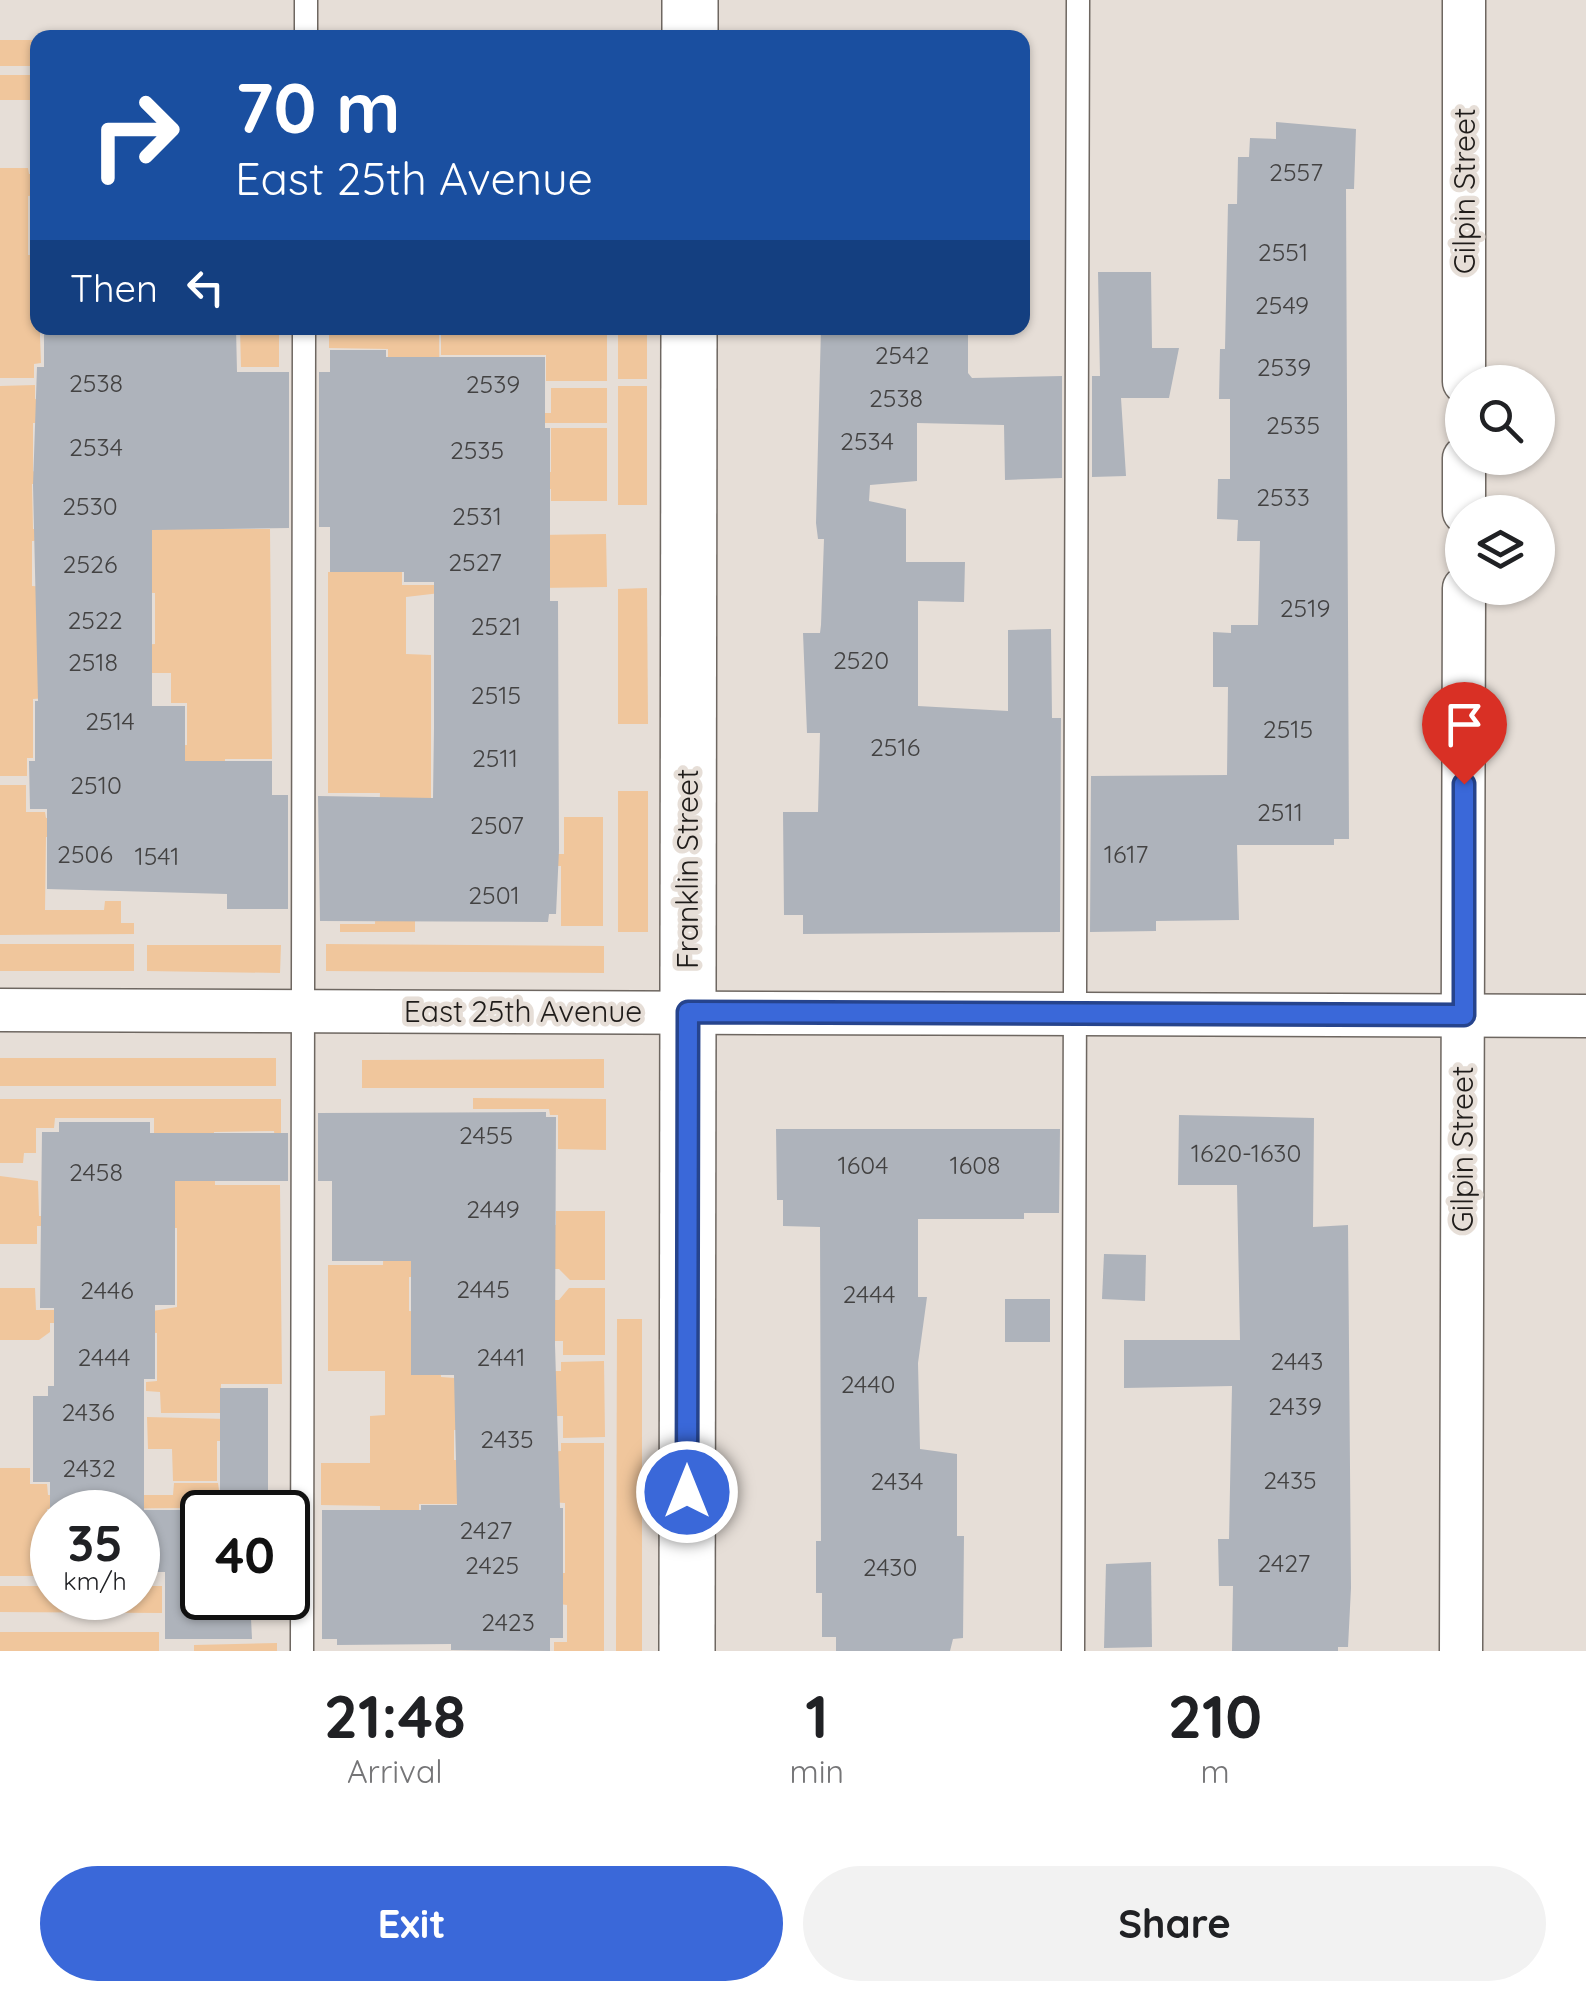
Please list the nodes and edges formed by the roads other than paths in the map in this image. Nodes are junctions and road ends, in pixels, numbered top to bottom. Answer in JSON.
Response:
{"nodes":[{"id":1,"x":306,"y":0,"type":"edge"},
{"id":2,"x":690,"y":0,"type":"edge"},
{"id":3,"x":1078,"y":0,"type":"edge"},
{"id":4,"x":1464,"y":0,"type":"edge"},
{"id":5,"x":306,"y":30,"type":"edge"},
{"id":6,"x":690,"y":30,"type":"edge"},
{"id":7,"x":304,"y":335,"type":"edge"},
{"id":8,"x":689,"y":335,"type":"edge"},
{"id":9,"x":1464,"y":365,"type":"edge"},
{"id":10,"x":1464,"y":605,"type":"edge"},
{"id":11,"x":0,"y":1010,"type":"edge"},
{"id":12,"x":300,"y":1012,"type":"junction"},
{"id":13,"x":688,"y":1012,"type":"junction"},
{"id":14,"x":1076,"y":1014,"type":"junction"},
{"id":15,"x":1464,"y":1015,"type":"junction"},
{"id":16,"x":1586,"y":1016,"type":"edge"},
{"id":17,"x":302,"y":1651,"type":"edge"},
{"id":18,"x":687,"y":1651,"type":"edge"},
{"id":19,"x":1074,"y":1651,"type":"edge"},
{"id":20,"x":1461,"y":1651,"type":"edge"}],
"edges":[{"from":1,"to":5,"type":"lane"},
{"from":2,"to":6,"type":"street"},
{"from":3,"to":14,"type":"lane"},
{"from":4,"to":9,"type":"street","name":"Gilpin Street"},
{"from":7,"to":12,"type":"lane"},
{"from":8,"to":13,"type":"street","name":"Franklin Street"},
{"from":10,"to":15,"type":"street","name":"Gilpin Street"},
{"from":11,"to":12,"type":"street","name":"East 25th Avenue"},
{"from":12,"to":13,"type":"street","name":"East 25th Avenue"},
{"from":12,"to":17,"type":"lane"},
{"from":13,"to":14,"type":"street","name":"East 25th Avenue"},
{"from":13,"to":18,"type":"street","name":"Franklin Street"},
{"from":14,"to":15,"type":"street","name":"East 25th Avenue"},
{"from":14,"to":19,"type":"lane"},
{"from":15,"to":16,"type":"street","name":"East 25th Avenue"},
{"from":15,"to":20,"type":"street","name":"Gilpin Street"}]}
